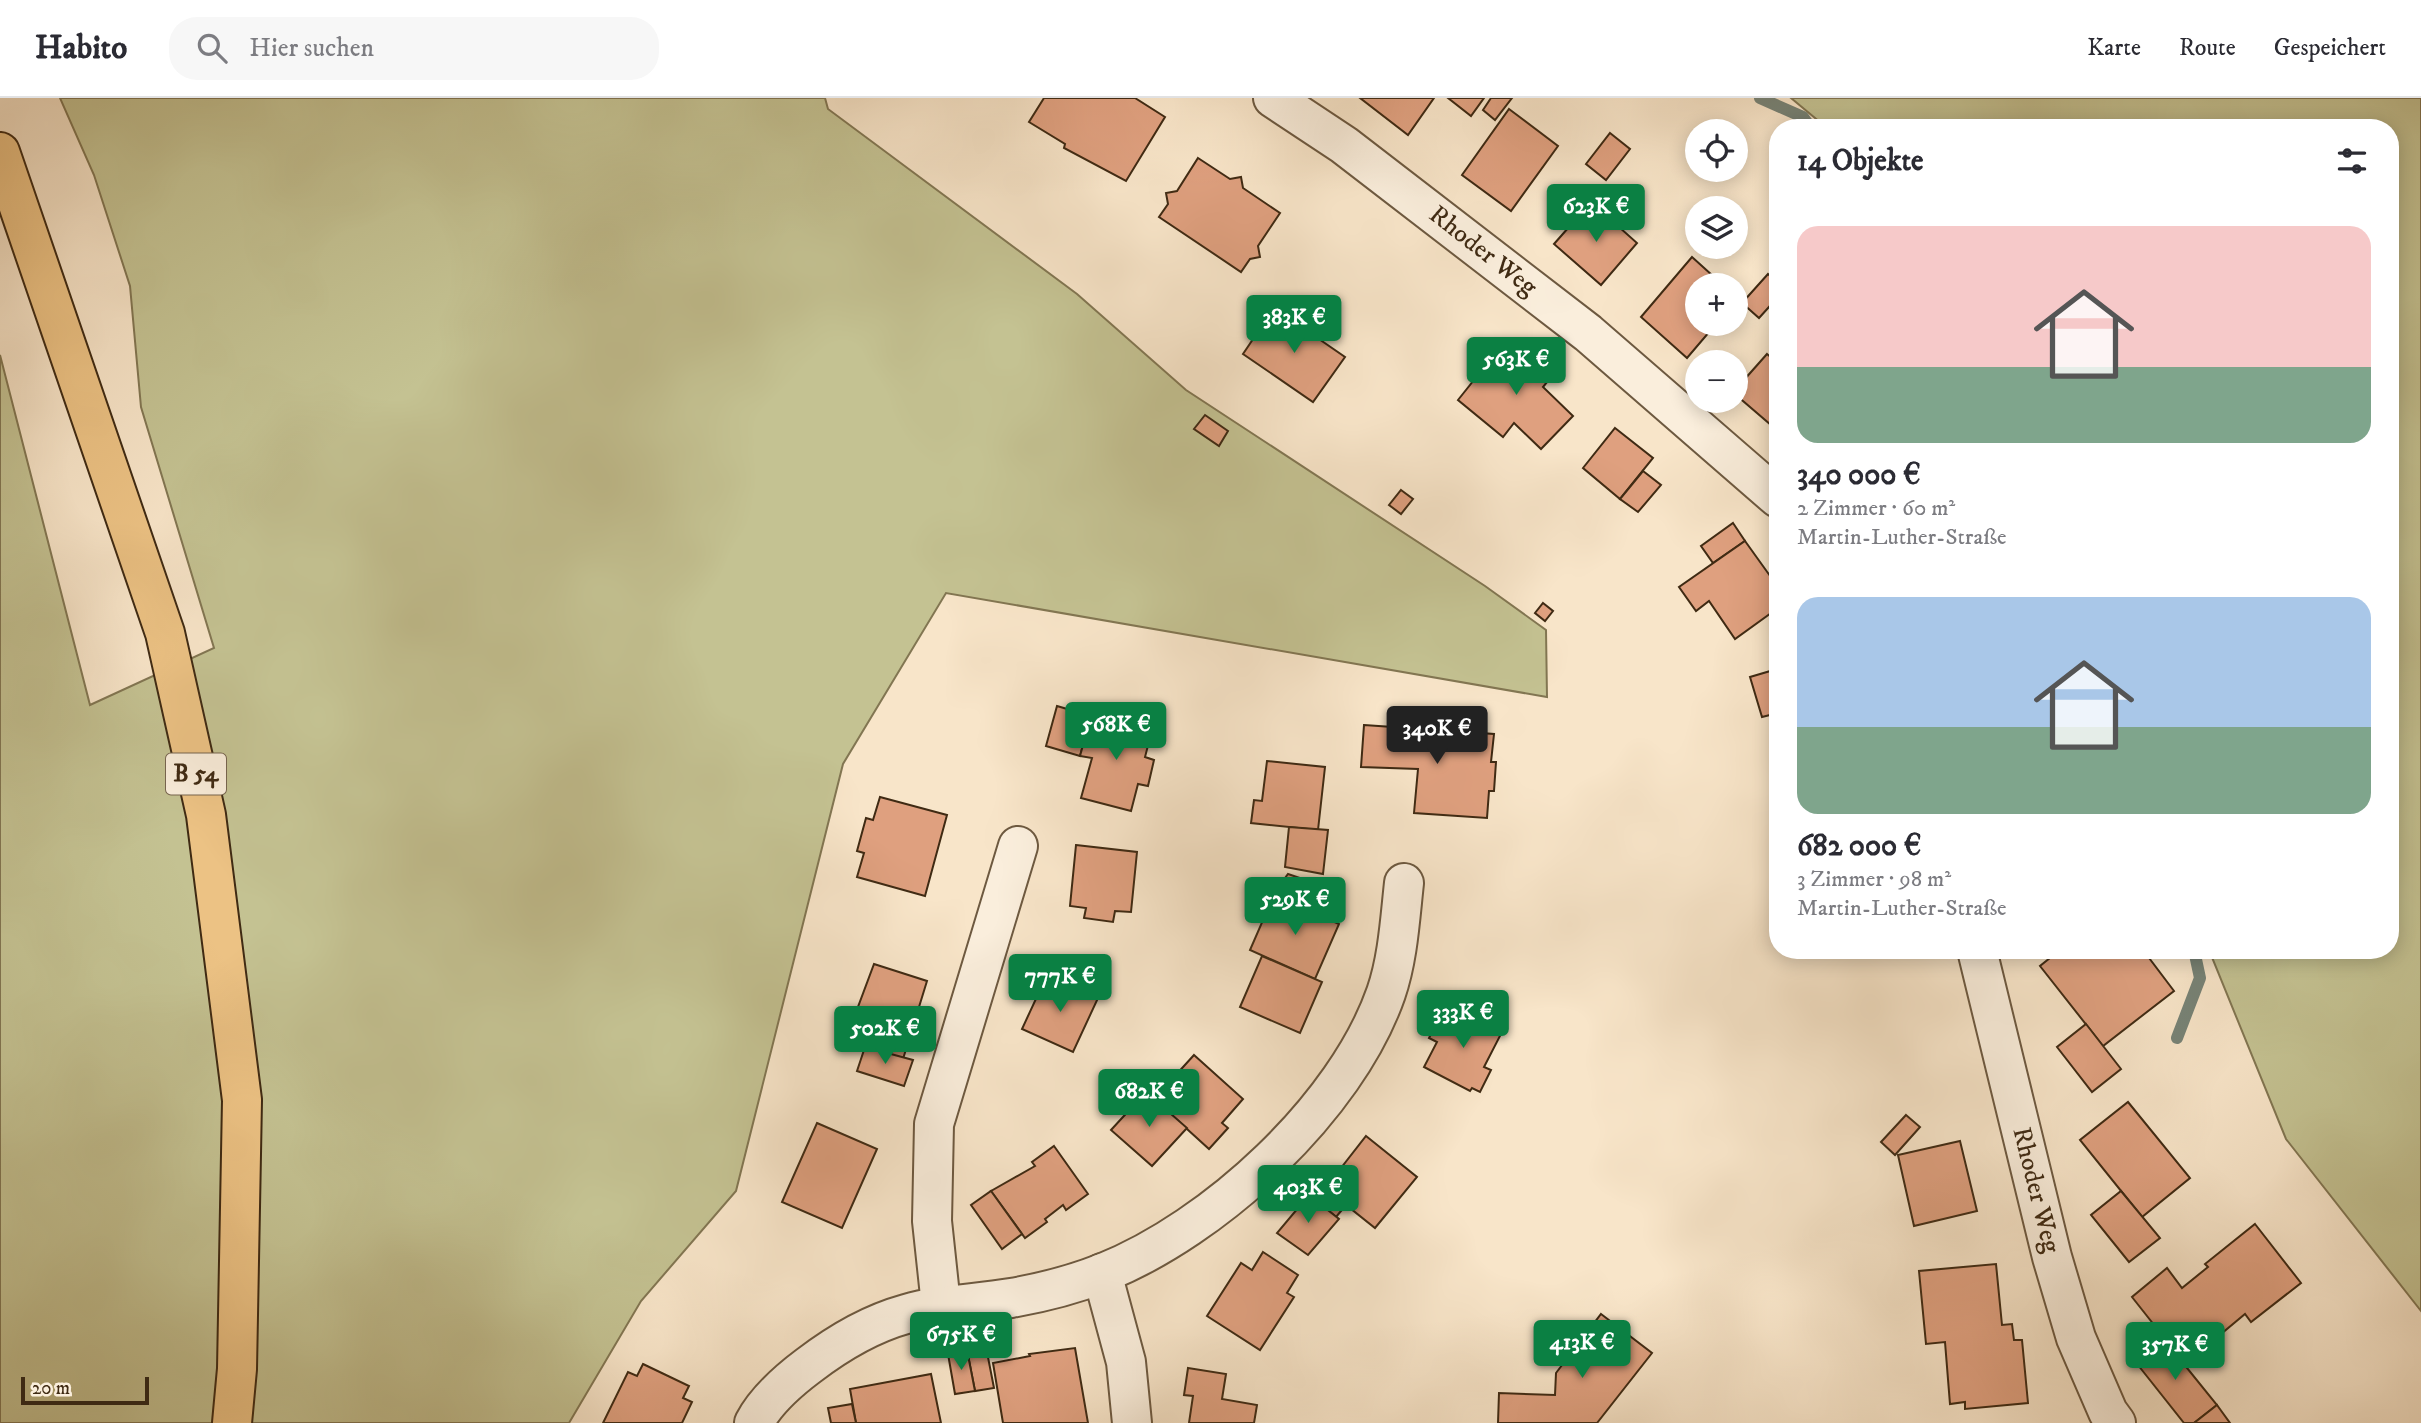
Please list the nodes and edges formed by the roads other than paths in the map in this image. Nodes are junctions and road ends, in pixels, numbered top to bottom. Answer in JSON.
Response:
{"nodes":[{"id":1,"x":1273,"y":98,"type":"edge"},
{"id":2,"x":0,"y":152,"type":"edge"},
{"id":3,"x":1769,"y":490,"type":"edge"},
{"id":4,"x":1018,"y":846,"type":"dead end"},
{"id":5,"x":1404,"y":883,"type":"dead end"},
{"id":6,"x":1979,"y":959,"type":"edge"},
{"id":7,"x":1102,"y":1273,"type":"junction"},
{"id":8,"x":941,"y":1306,"type":"junction"},
{"id":9,"x":232,"y":1423,"type":"edge"},
{"id":10,"x":754,"y":1423,"type":"edge"},
{"id":11,"x":1132,"y":1423,"type":"edge"},
{"id":12,"x":2116,"y":1423,"type":"edge"}],
"edges":[{"from":1,"to":3,"type":"street","name":"Rhoder Weg"},
{"from":2,"to":9,"type":"main road","number":"B 54"},
{"from":4,"to":8,"type":"street"},
{"from":5,"to":7,"type":"street"},
{"from":6,"to":12,"type":"street","name":"Rhoder Weg"},
{"from":7,"to":8,"type":"street"},
{"from":7,"to":11,"type":"street"},
{"from":8,"to":10,"type":"street"}]}
